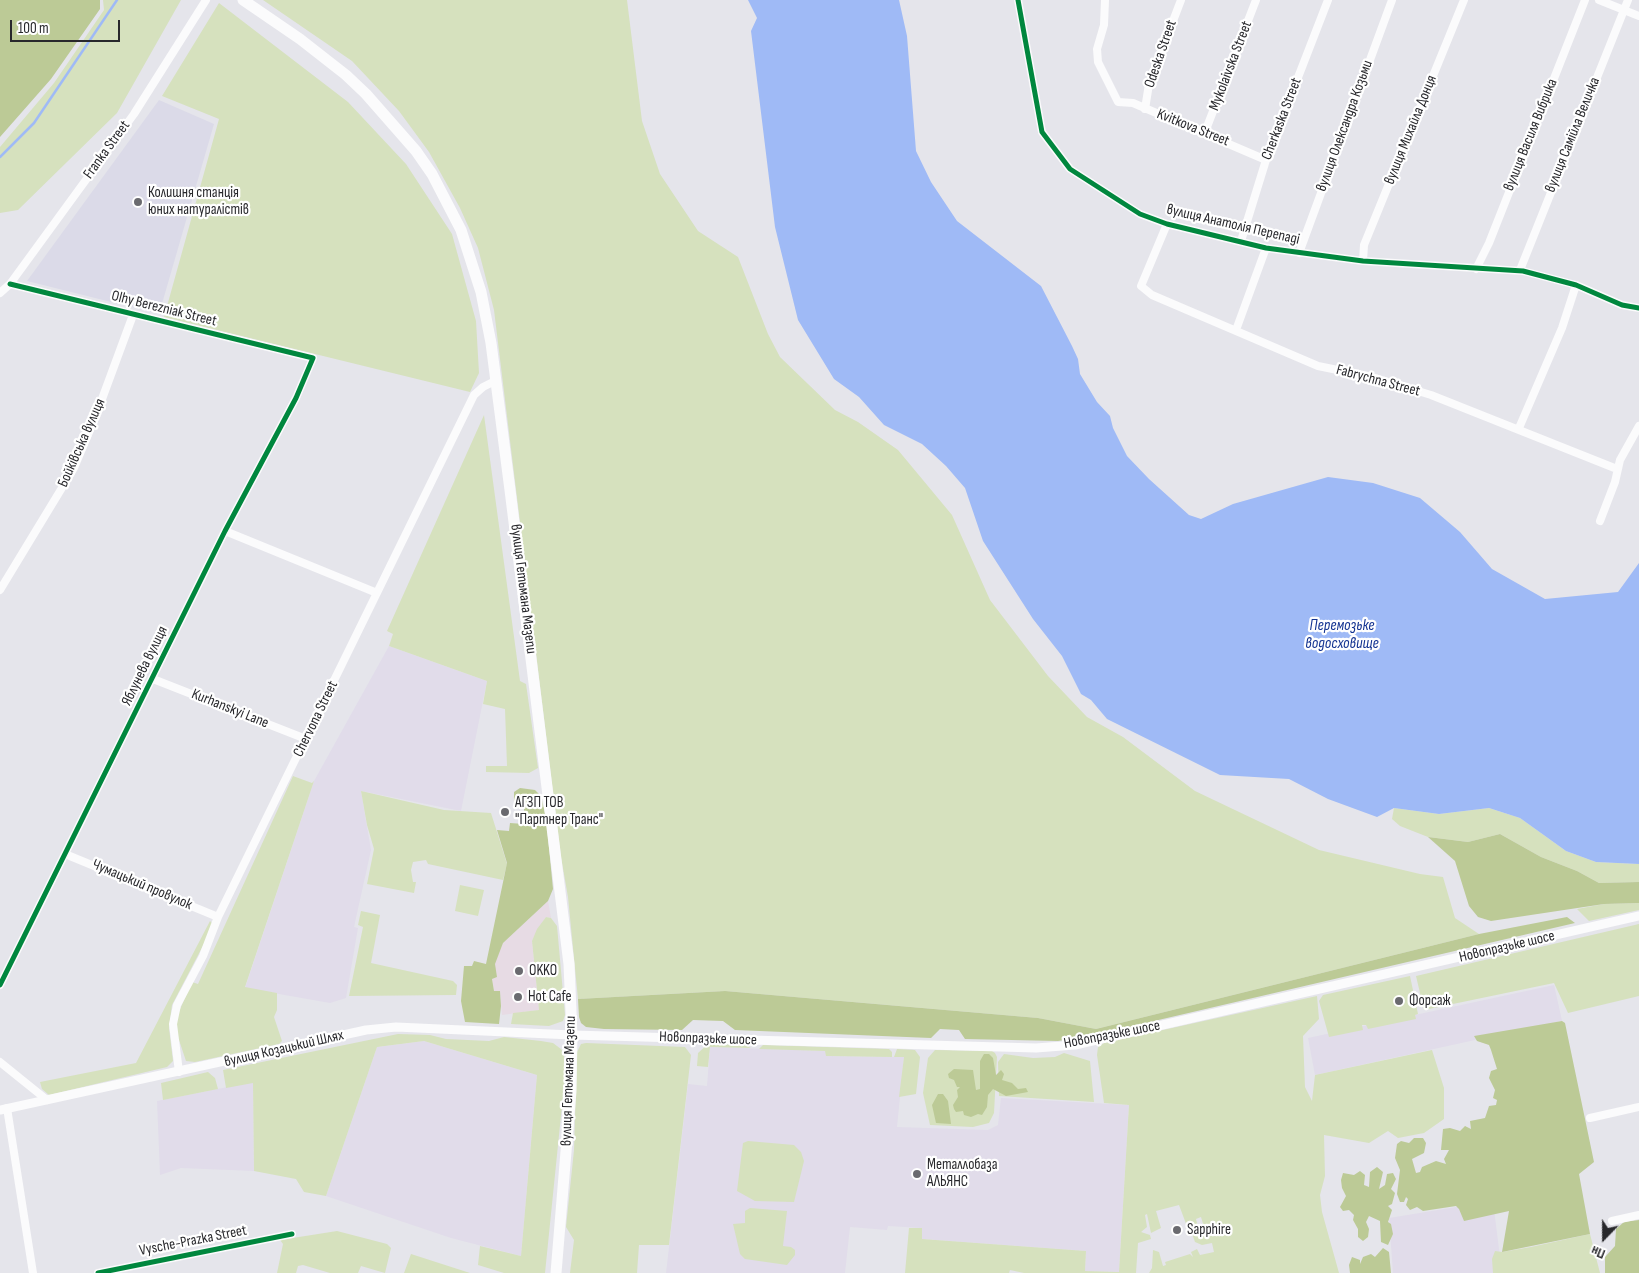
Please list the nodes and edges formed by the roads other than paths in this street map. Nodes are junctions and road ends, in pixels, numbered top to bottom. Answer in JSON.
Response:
{"nodes":[{"id":1,"x":206,"y":0,"type":"edge"},
{"id":2,"x":243,"y":0,"type":"edge"},
{"id":3,"x":1018,"y":0,"type":"edge"},
{"id":4,"x":1105,"y":0,"type":"edge"},
{"id":5,"x":1181,"y":0,"type":"edge"},
{"id":6,"x":1256,"y":0,"type":"edge"},
{"id":7,"x":1328,"y":0,"type":"edge"},
{"id":8,"x":1392,"y":0,"type":"edge"},
{"id":9,"x":1464,"y":0,"type":"edge"},
{"id":10,"x":1585,"y":0,"type":"edge"},
{"id":11,"x":1599,"y":0,"type":"edge"},
{"id":12,"x":1628,"y":0,"type":"edge"},
{"id":13,"x":1624,"y":10,"type":"junction"},
{"id":14,"x":1639,"y":16,"type":"edge"},
{"id":15,"x":1145,"y":109,"type":"junction"},
{"id":16,"x":1205,"y":132,"type":"junction"},
{"id":17,"x":1266,"y":160,"type":"junction"},
{"id":18,"x":1168,"y":224,"type":"junction"},
{"id":19,"x":1241,"y":241,"type":"junction"},
{"id":20,"x":1266,"y":248,"type":"junction"},
{"id":21,"x":1299,"y":252,"type":"junction"},
{"id":22,"x":1363,"y":261,"type":"junction"},
{"id":23,"x":1476,"y":268,"type":"junction"},
{"id":24,"x":1520,"y":270,"type":"junction"},
{"id":25,"x":10,"y":284,"type":"junction"},
{"id":26,"x":1576,"y":285,"type":"junction"},
{"id":27,"x":0,"y":293,"type":"edge"},
{"id":28,"x":1639,"y":308,"type":"edge"},
{"id":29,"x":133,"y":315,"type":"junction"},
{"id":30,"x":1236,"y":330,"type":"junction"},
{"id":31,"x":313,"y":358,"type":"joint"},
{"id":32,"x":495,"y":381,"type":"junction"},
{"id":33,"x":1639,"y":426,"type":"edge"},
{"id":34,"x":1519,"y":428,"type":"junction"},
{"id":35,"x":1617,"y":469,"type":"junction"},
{"id":36,"x":1600,"y":520,"type":"dead end"},
{"id":37,"x":225,"y":531,"type":"junction"},
{"id":38,"x":0,"y":590,"type":"edge"},
{"id":39,"x":377,"y":593,"type":"junction"},
{"id":40,"x":153,"y":679,"type":"junction"},
{"id":41,"x":306,"y":739,"type":"junction"},
{"id":42,"x":65,"y":854,"type":"junction"},
{"id":43,"x":1639,"y":916,"type":"edge"},
{"id":44,"x":218,"y":917,"type":"junction"},
{"id":45,"x":0,"y":985,"type":"edge"},
{"id":46,"x":572,"y":1035,"type":"junction"},
{"id":47,"x":0,"y":1062,"type":"edge"},
{"id":48,"x":179,"y":1072,"type":"junction"},
{"id":49,"x":47,"y":1100,"type":"junction"},
{"id":50,"x":1639,"y":1107,"type":"edge"},
{"id":51,"x":4,"y":1109,"type":"edge"},
{"id":52,"x":1590,"y":1118,"type":"dead end"},
{"id":53,"x":1639,"y":1215,"type":"edge"},
{"id":54,"x":1612,"y":1221,"type":"dead end"},
{"id":55,"x":292,"y":1234,"type":"dead end"},
{"id":56,"x":33,"y":1273,"type":"edge"},
{"id":57,"x":98,"y":1273,"type":"edge"},
{"id":58,"x":556,"y":1273,"type":"edge"}],
"edges":[{"from":1,"to":25,"type":"street","name":"Franka Street"},
{"from":2,"to":32,"type":"highway","name":"вулиця Гетьмана Мазепи"},
{"from":3,"to":18,"type":"street","name":"вулиця Анатолія Перепаді"},
{"from":4,"to":15,"type":"street","name":"Kvitkova Street"},
{"from":5,"to":15,"type":"street","name":"Odeska Street"},
{"from":6,"to":16,"type":"street","name":"Mykolaivska Street"},
{"from":7,"to":17,"type":"street","name":"Cherkaska Street"},
{"from":8,"to":21,"type":"street","name":"вулиця Олександра Козьми"},
{"from":9,"to":22,"type":"street","name":"вулиця Михайла Донця"},
{"from":10,"to":23,"type":"street","name":"вулиця Василя Вибрика"},
{"from":11,"to":13,"type":"street"},
{"from":12,"to":13,"type":"street","name":"вулиця Самійла Величка"},
{"from":13,"to":14,"type":"street"},
{"from":13,"to":24,"type":"street","name":"вулиця Самійла Величка"},
{"from":15,"to":16,"type":"street","name":"Kvitkova Street"},
{"from":16,"to":17,"type":"street","name":"Kvitkova Street"},
{"from":17,"to":19,"type":"street","name":"Cherkaska Street"},
{"from":18,"to":19,"type":"street","name":"вулиця Анатолія Перепаді"},
{"from":18,"to":30,"type":"street","name":"Fabrychna Street"},
{"from":19,"to":20,"type":"street","name":"вулиця Анатолія Перепаді"},
{"from":20,"to":21,"type":"street","name":"вулиця Анатолія Перепаді"},
{"from":20,"to":30,"type":"street"},
{"from":21,"to":22,"type":"street","name":"вулиця Анатолія Перепаді"},
{"from":22,"to":23,"type":"street","name":"вулиця Анатолія Перепаді"},
{"from":23,"to":24,"type":"street","name":"вулиця Анатолія Перепаді"},
{"from":24,"to":26,"type":"street","name":"вулиця Анатолія Перепаді"},
{"from":25,"to":27,"type":"street","name":"Franka Street"},
{"from":25,"to":29,"type":"street","name":"Olhy Berezniak Street"},
{"from":26,"to":28,"type":"street","name":"вулиця Анатолія Перепаді"},
{"from":26,"to":34,"type":"street"},
{"from":29,"to":31,"type":"street","name":"Olhy Berezniak Street"},
{"from":29,"to":38,"type":"street","name":"Бойківська вулиця"},
{"from":30,"to":34,"type":"street","name":"Fabrychna Street"},
{"from":31,"to":37,"type":"street","name":"Яблунева вулиця"},
{"from":32,"to":39,"type":"street","name":"Chervona Street"},
{"from":32,"to":46,"type":"highway","name":"вулиця Гетьмана Мазепи"},
{"from":33,"to":35,"type":"street"},
{"from":34,"to":35,"type":"street","name":"Fabrychna Street"},
{"from":35,"to":36,"type":"street"},
{"from":37,"to":39,"type":"street"},
{"from":37,"to":40,"type":"street","name":"Яблунева вулиця"},
{"from":39,"to":41,"type":"street","name":"Chervona Street"},
{"from":40,"to":41,"type":"street","name":"Kurhanskyi Lane"},
{"from":40,"to":42,"type":"street","name":"Яблунева вулиця"},
{"from":41,"to":44,"type":"street","name":"Chervona Street"},
{"from":42,"to":44,"type":"street","name":"Чумацький провулок"},
{"from":42,"to":45,"type":"street","name":"Яблунева вулиця"},
{"from":43,"to":46,"type":"main road","name":"Новопразьке шосе"},
{"from":44,"to":48,"type":"street","name":"Chervona Street"},
{"from":46,"to":48,"type":"main road","name":"вулиця Козацький Шлях"},
{"from":46,"to":58,"type":"highway","name":"вулиця Гетьмана Мазепи"},
{"from":47,"to":49,"type":"street"},
{"from":48,"to":49,"type":"main road","name":"вулиця Козацький Шлях"},
{"from":49,"to":51,"type":"main road","name":"вулиця Козацький Шлях"},
{"from":50,"to":52,"type":"street"},
{"from":51,"to":56,"type":"street"},
{"from":53,"to":54,"type":"street"},
{"from":55,"to":57,"type":"street","name":"Vysche-Prazka Street"}]}
